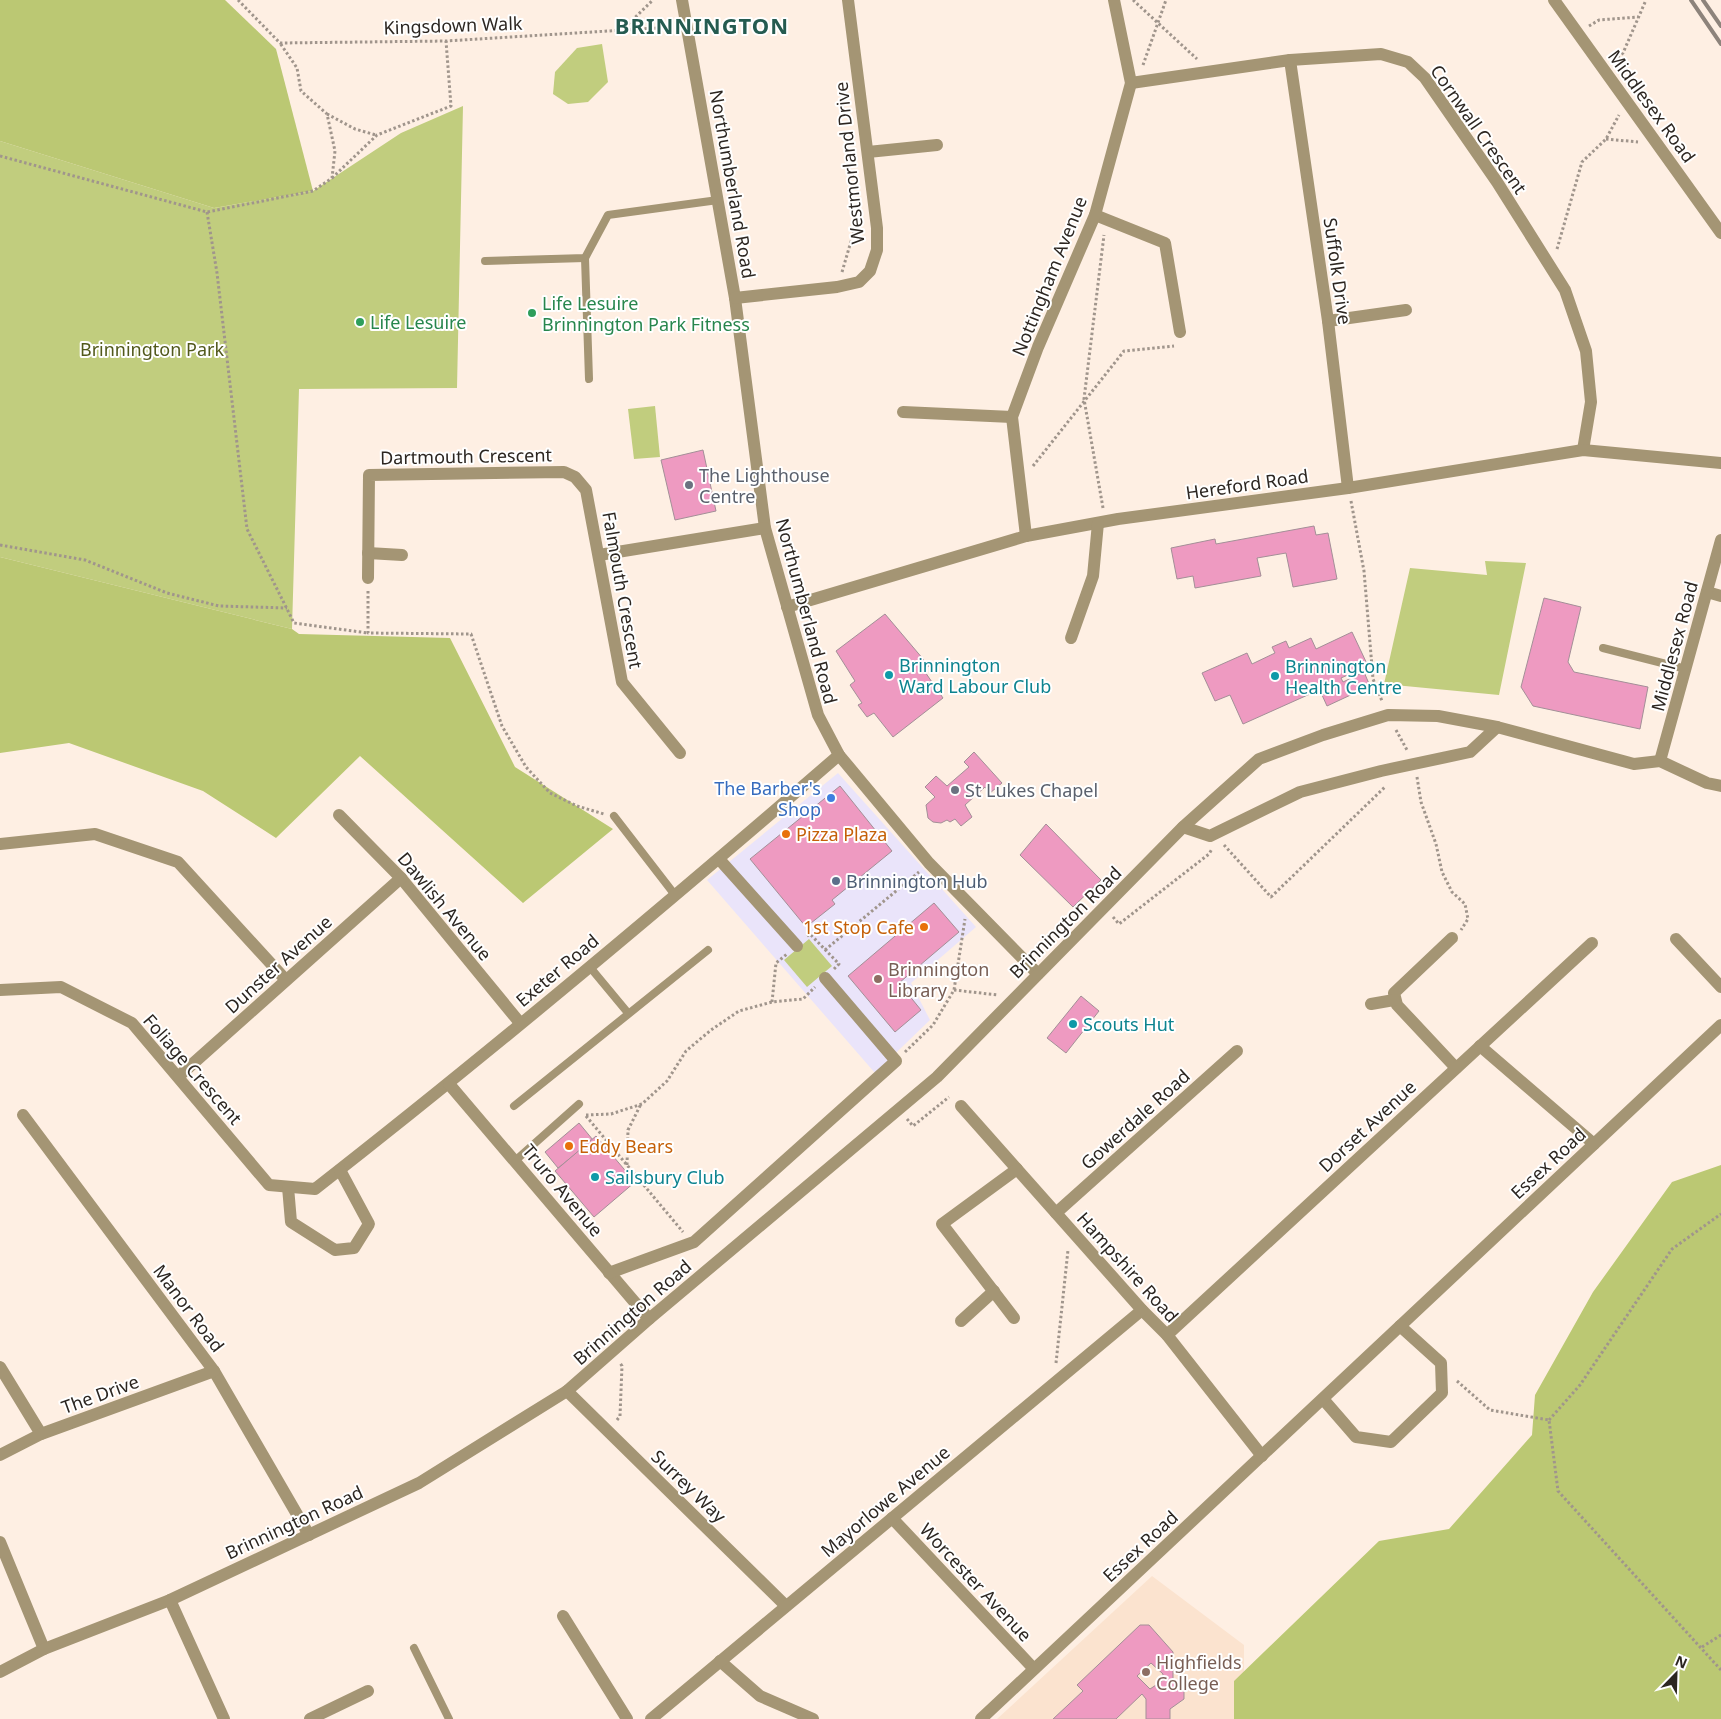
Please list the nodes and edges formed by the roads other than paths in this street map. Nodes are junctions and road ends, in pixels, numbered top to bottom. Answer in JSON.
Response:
{"nodes":[{"id":1,"x":682,"y":0,"type":"edge"},
{"id":2,"x":848,"y":0,"type":"edge"},
{"id":3,"x":1114,"y":0,"type":"edge"},
{"id":4,"x":1554,"y":0,"type":"edge"},
{"id":5,"x":1290,"y":60,"type":"junction"},
{"id":6,"x":1134,"y":82,"type":"junction"},
{"id":7,"x":937,"y":145,"type":"dead end"},
{"id":8,"x":868,"y":152,"type":"junction"},
{"id":9,"x":718,"y":200,"type":"junction"},
{"id":10,"x":1100,"y":217,"type":"junction"},
{"id":11,"x":1721,"y":233,"type":"edge"},
{"id":12,"x":585,"y":258,"type":"junction"},
{"id":13,"x":485,"y":260,"type":"dead end"},
{"id":14,"x":735,"y":298,"type":"junction"},
{"id":15,"x":1406,"y":310,"type":"dead end"},
{"id":16,"x":1328,"y":321,"type":"junction"},
{"id":17,"x":1180,"y":332,"type":"road end"},
{"id":18,"x":589,"y":379,"type":"dead end"},
{"id":19,"x":903,"y":412,"type":"dead end"},
{"id":20,"x":1012,"y":417,"type":"junction"},
{"id":21,"x":1583,"y":450,"type":"junction"},
{"id":22,"x":1721,"y":463,"type":"edge"},
{"id":23,"x":576,"y":477,"type":"joint"},
{"id":24,"x":1348,"y":488,"type":"junction"},
{"id":25,"x":1101,"y":522,"type":"junction"},
{"id":26,"x":764,"y":528,"type":"junction"},
{"id":27,"x":1026,"y":536,"type":"junction"},
{"id":28,"x":1721,"y":540,"type":"edge"},
{"id":29,"x":368,"y":553,"type":"junction"},
{"id":30,"x":402,"y":555,"type":"dead end"},
{"id":31,"x":600,"y":555,"type":"junction"},
{"id":32,"x":368,"y":578,"type":"road end"},
{"id":33,"x":1707,"y":592,"type":"junction"},
{"id":34,"x":1721,"y":596,"type":"edge"},
{"id":35,"x":787,"y":607,"type":"junction"},
{"id":36,"x":1071,"y":638,"type":"dead end"},
{"id":37,"x":1603,"y":648,"type":"dead end"},
{"id":38,"x":1686,"y":669,"type":"junction"},
{"id":39,"x":1497,"y":727,"type":"junction"},
{"id":40,"x":680,"y":753,"type":"dead end"},
{"id":41,"x":839,"y":755,"type":"junction"},
{"id":42,"x":1660,"y":761,"type":"junction"},
{"id":43,"x":1721,"y":786,"type":"edge"},
{"id":44,"x":339,"y":815,"type":"dead end"},
{"id":45,"x":614,"y":816,"type":"road end"},
{"id":46,"x":1183,"y":827,"type":"junction"},
{"id":47,"x":0,"y":844,"type":"edge"},
{"id":48,"x":719,"y":859,"type":"junction"},
{"id":49,"x":401,"y":878,"type":"junction"},
{"id":50,"x":675,"y":895,"type":"junction"},
{"id":51,"x":1452,"y":938,"type":"road end"},
{"id":52,"x":1676,"y":939,"type":"dead end"},
{"id":53,"x":1592,"y":942,"type":"dead end"},
{"id":54,"x":797,"y":946,"type":"road end"},
{"id":55,"x":708,"y":950,"type":"dead end"},
{"id":56,"x":589,"y":966,"type":"junction"},
{"id":57,"x":1038,"y":974,"type":"junction"},
{"id":58,"x":825,"y":978,"type":"road end"},
{"id":59,"x":286,"y":980,"type":"junction"},
{"id":60,"x":1721,"y":987,"type":"edge"},
{"id":61,"x":0,"y":990,"type":"edge"},
{"id":62,"x":1394,"y":1000,"type":"junction"},
{"id":63,"x":1371,"y":1004,"type":"dead end"},
{"id":64,"x":628,"y":1013,"type":"junction"},
{"id":65,"x":520,"y":1023,"type":"junction"},
{"id":66,"x":1721,"y":1025,"type":"edge"},
{"id":67,"x":1480,"y":1046,"type":"junction"},
{"id":68,"x":1237,"y":1051,"type":"dead end"},
{"id":69,"x":1456,"y":1068,"type":"junction"},
{"id":70,"x":179,"y":1076,"type":"junction"},
{"id":71,"x":449,"y":1084,"type":"junction"},
{"id":72,"x":579,"y":1104,"type":"road end"},
{"id":73,"x":514,"y":1106,"type":"dead end"},
{"id":74,"x":961,"y":1106,"type":"road end"},
{"id":75,"x":23,"y":1115,"type":"dead end"},
{"id":76,"x":1594,"y":1144,"type":"junction"},
{"id":77,"x":516,"y":1160,"type":"junction"},
{"id":78,"x":1017,"y":1169,"type":"junction"},
{"id":79,"x":340,"y":1170,"type":"junction"},
{"id":80,"x":288,"y":1187,"type":"junction"},
{"id":81,"x":1056,"y":1212,"type":"junction"},
{"id":82,"x":609,"y":1273,"type":"junction"},
{"id":83,"x":994,"y":1291,"type":"junction"},
{"id":84,"x":1142,"y":1310,"type":"junction"},
{"id":85,"x":1014,"y":1318,"type":"dead end"},
{"id":86,"x":649,"y":1319,"type":"junction"},
{"id":87,"x":961,"y":1321,"type":"dead end"},
{"id":88,"x":1400,"y":1326,"type":"junction"},
{"id":89,"x":1166,"y":1336,"type":"junction"},
{"id":90,"x":0,"y":1367,"type":"edge"},
{"id":91,"x":214,"y":1370,"type":"junction"},
{"id":92,"x":567,"y":1392,"type":"junction"},
{"id":93,"x":1323,"y":1398,"type":"junction"},
{"id":94,"x":41,"y":1434,"type":"junction"},
{"id":95,"x":0,"y":1454,"type":"edge"},
{"id":96,"x":1262,"y":1456,"type":"junction"},
{"id":97,"x":892,"y":1518,"type":"junction"},
{"id":98,"x":309,"y":1535,"type":"junction"},
{"id":99,"x":0,"y":1542,"type":"edge"},
{"id":100,"x":170,"y":1600,"type":"junction"},
{"id":101,"x":786,"y":1606,"type":"junction"},
{"id":102,"x":563,"y":1616,"type":"dead end"},
{"id":103,"x":414,"y":1648,"type":"dead end"},
{"id":104,"x":44,"y":1649,"type":"junction"},
{"id":105,"x":720,"y":1661,"type":"junction"},
{"id":106,"x":1034,"y":1670,"type":"junction"},
{"id":107,"x":0,"y":1672,"type":"edge"},
{"id":108,"x":368,"y":1691,"type":"dead end"},
{"id":109,"x":224,"y":1719,"type":"edge"},
{"id":110,"x":310,"y":1719,"type":"edge"},
{"id":111,"x":449,"y":1719,"type":"edge"},
{"id":112,"x":627,"y":1719,"type":"edge"},
{"id":113,"x":650,"y":1719,"type":"edge"},
{"id":114,"x":813,"y":1719,"type":"edge"},
{"id":115,"x":981,"y":1719,"type":"edge"}],
"edges":[{"from":1,"to":9,"type":"street","name":"Northumberland Road"},
{"from":2,"to":8,"type":"street","name":"Westmorland Drive"},
{"from":3,"to":6,"type":"street","name":"Nottingham Avenue"},
{"from":4,"to":11,"type":"street","name":"Middlesex Road"},
{"from":5,"to":6,"type":"street","name":"Cornwall Crescent"},
{"from":5,"to":16,"type":"street","name":"Suffolk Drive"},
{"from":5,"to":21,"type":"street","name":"Cornwall Crescent"},
{"from":6,"to":10,"type":"street","name":"Nottingham Avenue"},
{"from":7,"to":8,"type":"street"},
{"from":8,"to":14,"type":"street","name":"Westmorland Drive"},
{"from":9,"to":12,"type":"lane"},
{"from":9,"to":14,"type":"street","name":"Northumberland Road"},
{"from":10,"to":17,"type":"street"},
{"from":10,"to":20,"type":"street","name":"Nottingham Avenue"},
{"from":12,"to":13,"type":"lane"},
{"from":12,"to":18,"type":"lane"},
{"from":14,"to":26,"type":"street","name":"Northumberland Road"},
{"from":15,"to":16,"type":"street"},
{"from":16,"to":24,"type":"street","name":"Suffolk Drive"},
{"from":19,"to":20,"type":"street"},
{"from":20,"to":27,"type":"street","name":"Nottingham Avenue"},
{"from":21,"to":22,"type":"street","name":"Hereford Road"},
{"from":21,"to":24,"type":"street","name":"Hereford Road"},
{"from":23,"to":29,"type":"street","name":"Dartmouth Crescent"},
{"from":23,"to":31,"type":"street","name":"Falmouth Crescent"},
{"from":24,"to":25,"type":"street","name":"Hereford Road"},
{"from":25,"to":27,"type":"street","name":"Hereford Road"},
{"from":25,"to":36,"type":"street"},
{"from":26,"to":31,"type":"street"},
{"from":26,"to":35,"type":"street","name":"Northumberland Road"},
{"from":27,"to":35,"type":"street","name":"Hereford Road"},
{"from":28,"to":33,"type":"street","name":"Middlesex Road"},
{"from":29,"to":30,"type":"street"},
{"from":29,"to":32,"type":"street","name":"Dartmouth Crescent"},
{"from":31,"to":40,"type":"street","name":"Falmouth Crescent"},
{"from":33,"to":34,"type":"street"},
{"from":33,"to":38,"type":"street","name":"Middlesex Road"},
{"from":35,"to":41,"type":"street","name":"Northumberland Road"},
{"from":37,"to":38,"type":"lane"},
{"from":38,"to":42,"type":"street","name":"Middlesex Road"},
{"from":39,"to":42,"type":"street","name":"Brinnington Road"},
{"from":39,"to":46,"type":"street"},
{"from":39,"to":46,"type":"street","name":"Brinnington Road"},
{"from":41,"to":48,"type":"street","name":"Exeter Road"},
{"from":41,"to":57,"type":"street","name":"Northumberland Road"},
{"from":42,"to":43,"type":"street"},
{"from":44,"to":49,"type":"street","name":"Dawlish Avenue"},
{"from":45,"to":50,"type":"lane"},
{"from":46,"to":57,"type":"street","name":"Brinnington Road"},
{"from":47,"to":59,"type":"street"},
{"from":48,"to":50,"type":"street","name":"Exeter Road"},
{"from":48,"to":54,"type":"street"},
{"from":49,"to":59,"type":"street","name":"Dunster Avenue"},
{"from":49,"to":65,"type":"street","name":"Dawlish Avenue"},
{"from":50,"to":56,"type":"street","name":"Exeter Road"},
{"from":51,"to":62,"type":"street"},
{"from":52,"to":60,"type":"street"},
{"from":53,"to":67,"type":"street","name":"Dorset Avenue"},
{"from":55,"to":64,"type":"lane"},
{"from":56,"to":64,"type":"lane"},
{"from":56,"to":65,"type":"street","name":"Exeter Road"},
{"from":57,"to":86,"type":"street","name":"Brinnington Road"},
{"from":58,"to":82,"type":"street"},
{"from":59,"to":70,"type":"street","name":"Dunster Avenue"},
{"from":61,"to":70,"type":"street","name":"Foliage Crescent"},
{"from":62,"to":63,"type":"street"},
{"from":62,"to":69,"type":"street"},
{"from":64,"to":73,"type":"lane"},
{"from":65,"to":71,"type":"street","name":"Exeter Road"},
{"from":66,"to":76,"type":"street","name":"Essex Road"},
{"from":67,"to":69,"type":"street","name":"Dorset Avenue"},
{"from":67,"to":76,"type":"street"},
{"from":68,"to":81,"type":"street","name":"Gowerdale Road"},
{"from":69,"to":89,"type":"street","name":"Dorset Avenue"},
{"from":70,"to":80,"type":"street","name":"Foliage Crescent"},
{"from":71,"to":77,"type":"street","name":"Truro Avenue"},
{"from":71,"to":79,"type":"street","name":"Exeter Road"},
{"from":72,"to":77,"type":"lane"},
{"from":74,"to":78,"type":"street","name":"Hampshire Road"},
{"from":75,"to":91,"type":"street","name":"Manor Road"},
{"from":76,"to":88,"type":"street","name":"Essex Road"},
{"from":77,"to":82,"type":"street","name":"Truro Avenue"},
{"from":78,"to":81,"type":"street","name":"Hampshire Road"},
{"from":78,"to":83,"type":"street"},
{"from":79,"to":80,"type":"street","name":"Exeter Road"},
{"from":79,"to":80,"type":"street"},
{"from":81,"to":84,"type":"street","name":"Hampshire Road"},
{"from":82,"to":86,"type":"street","name":"Truro Avenue"},
{"from":83,"to":85,"type":"street"},
{"from":83,"to":87,"type":"street"},
{"from":84,"to":89,"type":"street","name":"Hampshire Road"},
{"from":84,"to":97,"type":"street","name":"Mayorlowe Avenue"},
{"from":86,"to":92,"type":"street","name":"Brinnington Road"},
{"from":88,"to":93,"type":"street","name":"Essex Road"},
{"from":88,"to":93,"type":"street"},
{"from":89,"to":96,"type":"street","name":"Hampshire Road"},
{"from":90,"to":94,"type":"street"},
{"from":91,"to":94,"type":"street","name":"The Drive"},
{"from":91,"to":98,"type":"street","name":"Manor Road"},
{"from":92,"to":98,"type":"street","name":"Brinnington Road"},
{"from":92,"to":101,"type":"street","name":"Surrey Way"},
{"from":93,"to":96,"type":"street","name":"Essex Road"},
{"from":94,"to":95,"type":"street","name":"The Drive"},
{"from":96,"to":106,"type":"street","name":"Essex Road"},
{"from":97,"to":101,"type":"street","name":"Mayorlowe Avenue"},
{"from":97,"to":106,"type":"street","name":"Worcester Avenue"},
{"from":98,"to":100,"type":"street","name":"Brinnington Road"},
{"from":99,"to":104,"type":"street"},
{"from":100,"to":104,"type":"street","name":"Brinnington Road"},
{"from":100,"to":109,"type":"street"},
{"from":101,"to":105,"type":"street","name":"Mayorlowe Avenue"},
{"from":102,"to":112,"type":"street"},
{"from":103,"to":111,"type":"lane"},
{"from":104,"to":107,"type":"street","name":"Brinnington Road"},
{"from":105,"to":113,"type":"street","name":"Mayorlowe Avenue"},
{"from":105,"to":114,"type":"street"},
{"from":106,"to":115,"type":"street","name":"Essex Road"},
{"from":108,"to":110,"type":"street"}]}
